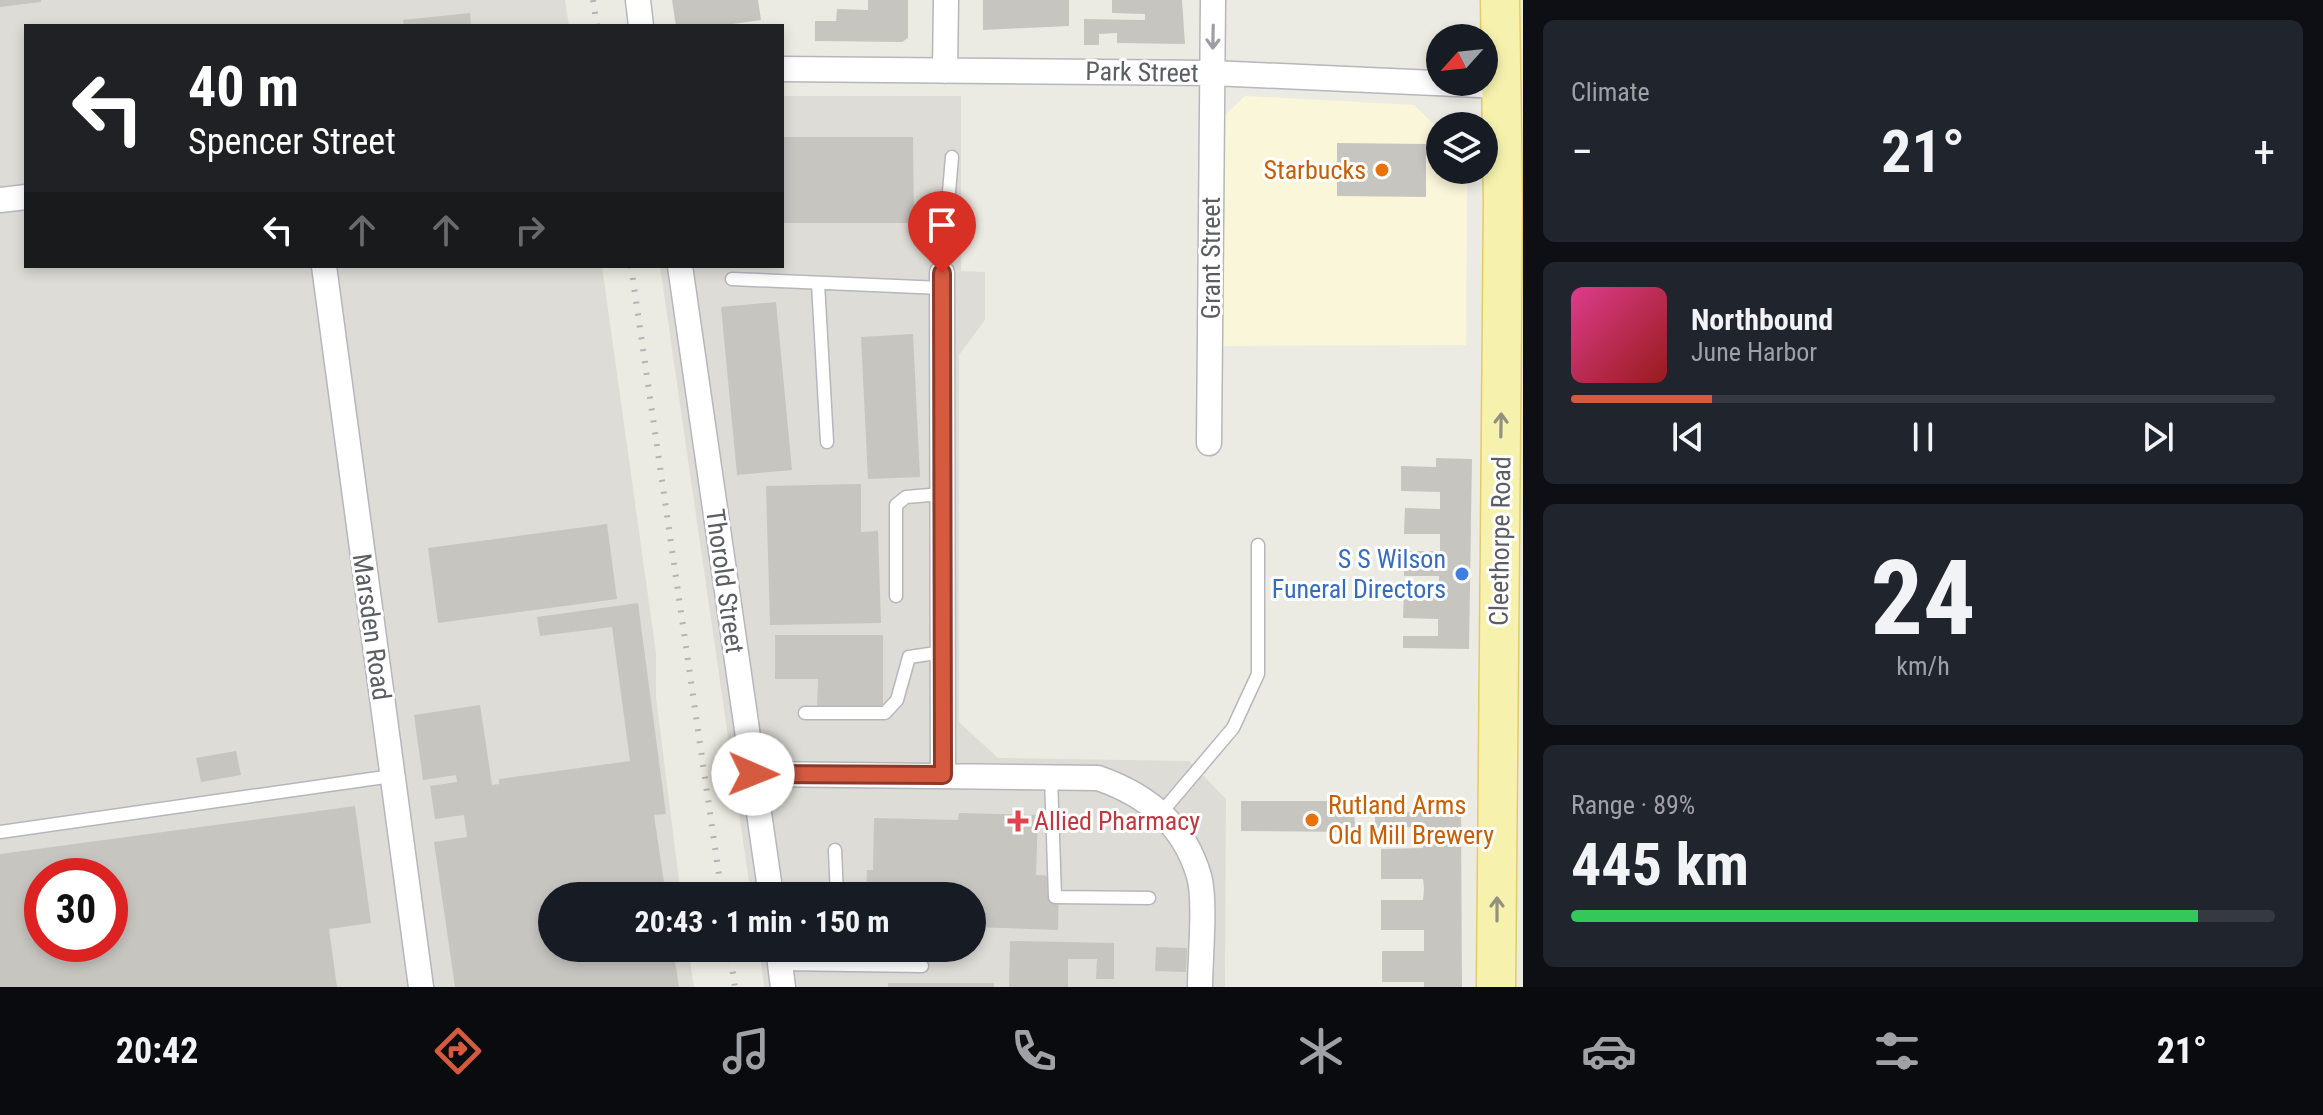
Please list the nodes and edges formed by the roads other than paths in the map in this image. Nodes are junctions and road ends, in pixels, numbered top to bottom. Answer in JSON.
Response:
{"nodes":[{"id":1,"x":638,"y":0,"type":"edge"},
{"id":2,"x":946,"y":0,"type":"edge"},
{"id":3,"x":1213,"y":0,"type":"edge"},
{"id":4,"x":1500,"y":0,"type":"edge"},
{"id":5,"x":641,"y":24,"type":"edge"},
{"id":6,"x":784,"y":69,"type":"edge"},
{"id":7,"x":945,"y":71,"type":"junction"},
{"id":8,"x":1212,"y":73,"type":"junction"},
{"id":9,"x":1501,"y":86,"type":"junction"},
{"id":10,"x":952,"y":157,"type":"dead end"},
{"id":11,"x":24,"y":197,"type":"edge"},
{"id":12,"x":0,"y":200,"type":"edge"},
{"id":13,"x":324,"y":268,"type":"edge"},
{"id":14,"x":680,"y":268,"type":"edge"},
{"id":15,"x":732,"y":279,"type":"dead end"},
{"id":16,"x":942,"y":281,"type":"junction"},
{"id":17,"x":818,"y":283,"type":"junction"},
{"id":18,"x":827,"y":442,"type":"dead end"},
{"id":19,"x":1209,"y":443,"type":"dead end"},
{"id":20,"x":942,"y":494,"type":"junction"},
{"id":21,"x":1258,"y":545,"type":"dead end"},
{"id":22,"x":896,"y":596,"type":"dead end"},
{"id":23,"x":943,"y":652,"type":"junction"},
{"id":24,"x":805,"y":713,"type":"dead end"},
{"id":25,"x":753,"y":774,"type":"junction"},
{"id":26,"x":943,"y":775,"type":"junction"},
{"id":27,"x":392,"y":776,"type":"junction"},
{"id":28,"x":1051,"y":777,"type":"junction"},
{"id":29,"x":1161,"y":813,"type":"junction"},
{"id":30,"x":0,"y":832,"type":"edge"},
{"id":31,"x":835,"y":850,"type":"dead end"},
{"id":32,"x":769,"y":882,"type":"edge"},
{"id":33,"x":836,"y":882,"type":"edge"},
{"id":34,"x":1149,"y":898,"type":"dead end"},
{"id":35,"x":780,"y":966,"type":"edge"},
{"id":36,"x":922,"y":966,"type":"dead end"},
{"id":37,"x":421,"y":987,"type":"edge"},
{"id":38,"x":1200,"y":987,"type":"edge"},
{"id":39,"x":1496,"y":987,"type":"edge"}],
"edges":[{"from":1,"to":5,"type":"street"},
{"from":2,"to":7,"type":"street"},
{"from":3,"to":8,"type":"street","name":"Grant Street","one_way":true},
{"from":4,"to":9,"type":"main road","name":"Cleethorpe Road"},
{"from":6,"to":7,"type":"street","name":"Park Street"},
{"from":7,"to":8,"type":"street","name":"Park Street"},
{"from":8,"to":9,"type":"street","name":"Park Street"},
{"from":8,"to":19,"type":"street","name":"Grant Street"},
{"from":39,"to":9,"type":"main road","name":"Cleethorpe Road","one_way":true},
{"from":10,"to":16,"type":"lane"},
{"from":11,"to":12,"type":"street"},
{"from":13,"to":27,"type":"street","name":"Marsden Road"},
{"from":14,"to":25,"type":"street","name":"Thorold Street"},
{"from":15,"to":17,"type":"lane"},
{"from":16,"to":17,"type":"lane"},
{"from":16,"to":20,"type":"street"},
{"from":17,"to":18,"type":"lane"},
{"from":20,"to":22,"type":"lane"},
{"from":20,"to":23,"type":"street"},
{"from":21,"to":29,"type":"lane"},
{"from":23,"to":24,"type":"lane"},
{"from":23,"to":26,"type":"street"},
{"from":25,"to":26,"type":"street"},
{"from":25,"to":32,"type":"street","name":"Thorold Street"},
{"from":26,"to":28,"type":"street"},
{"from":27,"to":30,"type":"lane"},
{"from":27,"to":37,"type":"street","name":"Marsden Road"},
{"from":28,"to":29,"type":"street"},
{"from":28,"to":34,"type":"lane"},
{"from":29,"to":38,"type":"street"},
{"from":31,"to":33,"type":"lane"},
{"from":35,"to":36,"type":"lane"}]}
